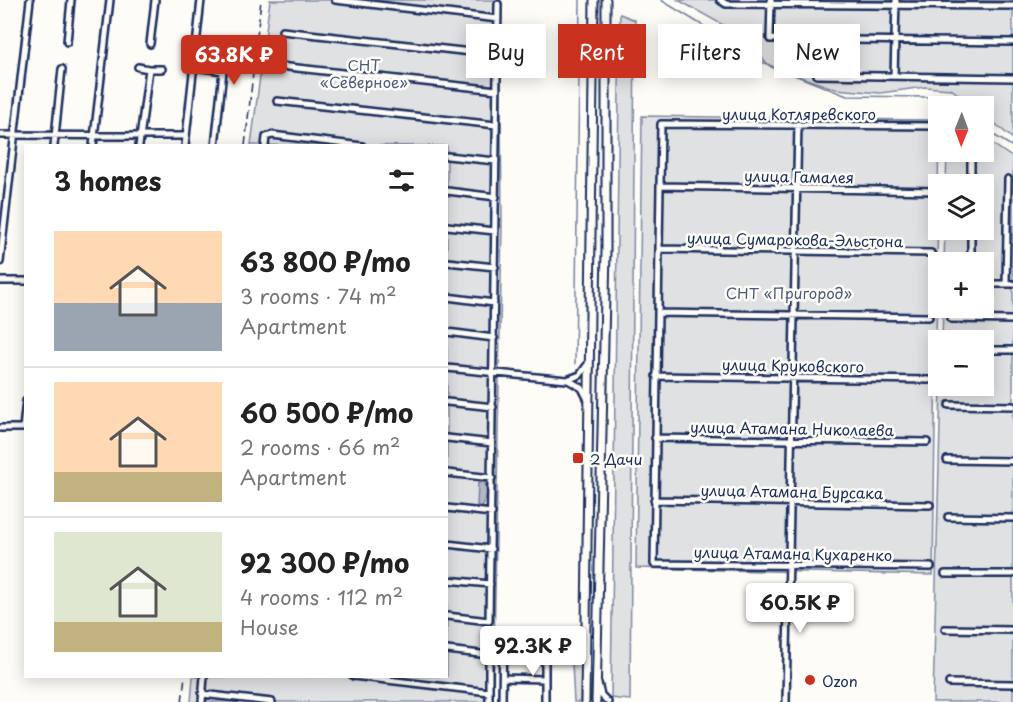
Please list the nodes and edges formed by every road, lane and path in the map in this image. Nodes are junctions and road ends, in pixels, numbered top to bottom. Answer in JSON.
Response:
{"nodes":[{"id":1,"x":30,"y":0,"type":"edge"},
{"id":2,"x":71,"y":0,"type":"edge"},
{"id":3,"x":110,"y":0,"type":"edge"},
{"id":4,"x":155,"y":0,"type":"edge"},
{"id":5,"x":201,"y":0,"type":"edge"},
{"id":6,"x":335,"y":0,"type":"edge"},
{"id":7,"x":594,"y":0,"type":"edge"},
{"id":8,"x":606,"y":0,"type":"edge"},
{"id":9,"x":720,"y":0,"type":"edge"},
{"id":10,"x":770,"y":2,"type":"edge"},
{"id":11,"x":896,"y":3,"type":"edge"},
{"id":12,"x":498,"y":4,"type":"dead end"},
{"id":13,"x":1013,"y":6,"type":"edge"},
{"id":14,"x":498,"y":19,"type":"junction"},
{"id":15,"x":498,"y":24,"type":"edge"},
{"id":16,"x":282,"y":31,"type":"dead end"},
{"id":17,"x":895,"y":41,"type":"junction"},
{"id":18,"x":67,"y":42,"type":"dead end"},
{"id":19,"x":1013,"y":42,"type":"edge"},
{"id":20,"x":150,"y":44,"type":"dead end"},
{"id":21,"x":466,"y":51,"type":"edge"},
{"id":22,"x":279,"y":66,"type":"dead end"},
{"id":23,"x":138,"y":67,"type":"dead end"},
{"id":24,"x":194,"y":67,"type":"junction"},
{"id":25,"x":62,"y":69,"type":"dead end"},
{"id":26,"x":149,"y":69,"type":"junction"},
{"id":27,"x":162,"y":69,"type":"dead end"},
{"id":28,"x":860,"y":76,"type":"edge"},
{"id":29,"x":894,"y":76,"type":"junction"},
{"id":30,"x":497,"y":78,"type":"edge"},
{"id":31,"x":1013,"y":78,"type":"edge"},
{"id":32,"x":497,"y":90,"type":"junction"},
{"id":33,"x":277,"y":100,"type":"dead end"},
{"id":34,"x":798,"y":124,"type":"junction"},
{"id":35,"x":496,"y":126,"type":"junction"},
{"id":36,"x":928,"y":126,"type":"edge"},
{"id":37,"x":0,"y":135,"type":"edge"},
{"id":38,"x":14,"y":135,"type":"junction"},
{"id":39,"x":55,"y":136,"type":"junction"},
{"id":40,"x":94,"y":136,"type":"junction"},
{"id":41,"x":140,"y":136,"type":"junction"},
{"id":42,"x":186,"y":136,"type":"junction"},
{"id":43,"x":54,"y":144,"type":"edge"},
{"id":44,"x":93,"y":144,"type":"edge"},
{"id":45,"x":139,"y":144,"type":"edge"},
{"id":46,"x":185,"y":144,"type":"edge"},
{"id":47,"x":215,"y":144,"type":"edge"},
{"id":48,"x":265,"y":144,"type":"edge"},
{"id":49,"x":346,"y":144,"type":"edge"},
{"id":50,"x":448,"y":156,"type":"edge"},
{"id":51,"x":496,"y":161,"type":"junction"},
{"id":52,"x":1008,"y":179,"type":"dead end"},
{"id":53,"x":660,"y":186,"type":"junction"},
{"id":54,"x":798,"y":188,"type":"junction"},
{"id":55,"x":448,"y":191,"type":"edge"},
{"id":56,"x":928,"y":191,"type":"edge"},
{"id":57,"x":496,"y":197,"type":"junction"},
{"id":58,"x":448,"y":226,"type":"edge"},
{"id":59,"x":495,"y":231,"type":"junction"},
{"id":60,"x":659,"y":249,"type":"junction"},
{"id":61,"x":591,"y":251,"type":"junction"},
{"id":62,"x":606,"y":251,"type":"junction"},
{"id":63,"x":795,"y":251,"type":"junction"},
{"id":64,"x":928,"y":253,"type":"edge"},
{"id":65,"x":0,"y":262,"type":"edge"},
{"id":66,"x":448,"y":262,"type":"edge"},
{"id":67,"x":495,"y":267,"type":"junction"},
{"id":68,"x":590,"y":279,"type":"junction"},
{"id":69,"x":605,"y":280,"type":"junction"},
{"id":70,"x":0,"y":281,"type":"edge"},
{"id":71,"x":24,"y":281,"type":"edge"},
{"id":72,"x":994,"y":284,"type":"edge"},
{"id":73,"x":1010,"y":284,"type":"edge"},
{"id":74,"x":448,"y":297,"type":"edge"},
{"id":75,"x":494,"y":303,"type":"junction"},
{"id":76,"x":658,"y":313,"type":"junction"},
{"id":77,"x":795,"y":315,"type":"junction"},
{"id":78,"x":928,"y":317,"type":"edge"},
{"id":79,"x":951,"y":319,"type":"dead end"},
{"id":80,"x":1013,"y":320,"type":"edge"},
{"id":81,"x":448,"y":332,"type":"edge"},
{"id":82,"x":494,"y":338,"type":"junction"},
{"id":83,"x":994,"y":350,"type":"edge"},
{"id":84,"x":1013,"y":350,"type":"edge"},
{"id":85,"x":589,"y":360,"type":"junction"},
{"id":86,"x":448,"y":368,"type":"edge"},
{"id":87,"x":493,"y":374,"type":"junction"},
{"id":88,"x":656,"y":376,"type":"junction"},
{"id":89,"x":794,"y":376,"type":"junction"},
{"id":90,"x":567,"y":380,"type":"junction"},
{"id":91,"x":928,"y":380,"type":"edge"},
{"id":92,"x":448,"y":402,"type":"edge"},
{"id":93,"x":589,"y":402,"type":"junction"},
{"id":94,"x":949,"y":405,"type":"dead end"},
{"id":95,"x":1013,"y":406,"type":"edge"},
{"id":96,"x":493,"y":407,"type":"junction"},
{"id":97,"x":0,"y":428,"type":"edge"},
{"id":98,"x":24,"y":428,"type":"edge"},
{"id":99,"x":448,"y":438,"type":"edge"},
{"id":100,"x":655,"y":438,"type":"junction"},
{"id":101,"x":792,"y":441,"type":"junction"},
{"id":102,"x":927,"y":442,"type":"dead end"},
{"id":103,"x":492,"y":443,"type":"junction"},
{"id":104,"x":947,"y":460,"type":"dead end"},
{"id":105,"x":1013,"y":461,"type":"edge"},
{"id":106,"x":448,"y":473,"type":"edge"},
{"id":107,"x":492,"y":478,"type":"junction"},
{"id":108,"x":654,"y":500,"type":"junction"},
{"id":109,"x":792,"y":503,"type":"junction"},
{"id":110,"x":930,"y":505,"type":"dead end"},
{"id":111,"x":448,"y":508,"type":"edge"},
{"id":112,"x":492,"y":513,"type":"junction"},
{"id":113,"x":948,"y":517,"type":"dead end"},
{"id":114,"x":1013,"y":518,"type":"edge"},
{"id":115,"x":448,"y":544,"type":"edge"},
{"id":116,"x":491,"y":549,"type":"junction"},
{"id":117,"x":790,"y":566,"type":"junction"},
{"id":118,"x":931,"y":567,"type":"dead end"},
{"id":119,"x":945,"y":574,"type":"dead end"},
{"id":120,"x":1013,"y":574,"type":"edge"},
{"id":121,"x":448,"y":580,"type":"edge"},
{"id":122,"x":490,"y":584,"type":"junction"},
{"id":123,"x":448,"y":616,"type":"edge"},
{"id":124,"x":945,"y":629,"type":"dead end"},
{"id":125,"x":1013,"y":630,"type":"edge"},
{"id":126,"x":503,"y":634,"type":"dead end"},
{"id":127,"x":448,"y":651,"type":"edge"},
{"id":128,"x":546,"y":652,"type":"dead end"},
{"id":129,"x":596,"y":673,"type":"junction"},
{"id":130,"x":204,"y":678,"type":"edge"},
{"id":131,"x":370,"y":678,"type":"edge"},
{"id":132,"x":503,"y":678,"type":"junction"},
{"id":133,"x":545,"y":679,"type":"junction"},
{"id":134,"x":949,"y":683,"type":"dead end"},
{"id":135,"x":1013,"y":684,"type":"edge"},
{"id":136,"x":489,"y":692,"type":"junction"},
{"id":137,"x":202,"y":694,"type":"junction"},
{"id":138,"x":202,"y":702,"type":"edge"},
{"id":139,"x":272,"y":702,"type":"edge"},
{"id":140,"x":489,"y":702,"type":"edge"},
{"id":141,"x":502,"y":702,"type":"edge"},
{"id":142,"x":545,"y":702,"type":"edge"},
{"id":143,"x":585,"y":702,"type":"edge"},
{"id":144,"x":596,"y":702,"type":"edge"},
{"id":145,"x":608,"y":702,"type":"edge"},
{"id":146,"x":786,"y":702,"type":"edge"}],
"edges":[{"from":1,"to":38,"type":"street"},
{"from":2,"to":18,"type":"street"},
{"from":3,"to":40,"type":"street"},
{"from":4,"to":20,"type":"street"},
{"from":5,"to":24,"type":"street"},
{"from":6,"to":14,"type":"street"},
{"from":7,"to":61,"type":"main road"},
{"from":8,"to":62,"type":"main road"},
{"from":9,"to":10,"type":"street"},
{"from":10,"to":11,"type":"street"},
{"from":10,"to":17,"type":"street"},
{"from":11,"to":13,"type":"street"},
{"from":11,"to":17,"type":"street"},
{"from":12,"to":14,"type":"street"},
{"from":14,"to":15,"type":"street"},
{"from":16,"to":21,"type":"street"},
{"from":17,"to":19,"type":"street"},
{"from":17,"to":29,"type":"street"},
{"from":22,"to":32,"type":"street"},
{"from":23,"to":26,"type":"street"},
{"from":24,"to":42,"type":"street"},
{"from":24,"to":47,"type":"street"},
{"from":25,"to":39,"type":"street"},
{"from":26,"to":27,"type":"street"},
{"from":26,"to":41,"type":"street"},
{"from":28,"to":29,"type":"street"},
{"from":29,"to":31,"type":"street"},
{"from":30,"to":32,"type":"street"},
{"from":32,"to":35,"type":"street"},
{"from":33,"to":35,"type":"street"},
{"from":34,"to":36,"type":"street","name":"улица Котляревского"},
{"from":34,"to":53,"type":"street","name":"улица Котляревского"},
{"from":34,"to":54,"type":"street"},
{"from":35,"to":51,"type":"street"},
{"from":37,"to":38,"type":"street"},
{"from":38,"to":39,"type":"street"},
{"from":38,"to":65,"type":"street"},
{"from":39,"to":40,"type":"street"},
{"from":39,"to":43,"type":"street"},
{"from":40,"to":41,"type":"street"},
{"from":40,"to":44,"type":"street"},
{"from":41,"to":42,"type":"street"},
{"from":41,"to":45,"type":"street"},
{"from":42,"to":46,"type":"street"},
{"from":48,"to":49,"type":"street"},
{"from":50,"to":51,"type":"street"},
{"from":51,"to":57,"type":"street"},
{"from":52,"to":73,"type":"street"},
{"from":53,"to":54,"type":"street","name":"улица Гамалея"},
{"from":53,"to":60,"type":"street"},
{"from":54,"to":56,"type":"street","name":"улица Гамалея"},
{"from":54,"to":63,"type":"street"},
{"from":55,"to":57,"type":"street"},
{"from":57,"to":59,"type":"street"},
{"from":58,"to":59,"type":"street"},
{"from":59,"to":67,"type":"street"},
{"from":60,"to":63,"type":"street","name":"улица Сумарокова-Эльстона"},
{"from":60,"to":76,"type":"street"},
{"from":61,"to":62,"type":"main road"},
{"from":61,"to":68,"type":"main road"},
{"from":62,"to":69,"type":"main road"},
{"from":63,"to":64,"type":"street","name":"улица Сумарокова-Эльстона"},
{"from":63,"to":77,"type":"street"},
{"from":66,"to":67,"type":"street"},
{"from":67,"to":75,"type":"street"},
{"from":68,"to":69,"type":"main road"},
{"from":68,"to":85,"type":"main road"},
{"from":69,"to":129,"type":"main road"},
{"from":70,"to":71,"type":"street"},
{"from":72,"to":73,"type":"street"},
{"from":74,"to":75,"type":"street"},
{"from":75,"to":82,"type":"street"},
{"from":76,"to":77,"type":"street"},
{"from":76,"to":88,"type":"street"},
{"from":77,"to":78,"type":"street"},
{"from":77,"to":89,"type":"street"},
{"from":79,"to":80,"type":"street"},
{"from":81,"to":82,"type":"street"},
{"from":82,"to":87,"type":"street"},
{"from":83,"to":84,"type":"street"},
{"from":85,"to":90,"type":"street"},
{"from":85,"to":93,"type":"main road"},
{"from":86,"to":87,"type":"street"},
{"from":87,"to":90,"type":"street"},
{"from":87,"to":96,"type":"street"},
{"from":88,"to":89,"type":"street","name":"улица Круковского"},
{"from":88,"to":100,"type":"street"},
{"from":89,"to":91,"type":"street","name":"улица Круковского"},
{"from":89,"to":101,"type":"street"},
{"from":90,"to":93,"type":"street"},
{"from":92,"to":96,"type":"street"},
{"from":93,"to":143,"type":"main road"},
{"from":94,"to":95,"type":"street"},
{"from":96,"to":103,"type":"street"},
{"from":97,"to":98,"type":"street"},
{"from":99,"to":103,"type":"street"},
{"from":100,"to":101,"type":"street","name":"улица Атамана Николаева"},
{"from":100,"to":108,"type":"street"},
{"from":101,"to":102,"type":"street","name":"улица Атамана Николаева"},
{"from":101,"to":109,"type":"street"},
{"from":103,"to":107,"type":"street"},
{"from":104,"to":105,"type":"street"},
{"from":106,"to":107,"type":"street"},
{"from":107,"to":112,"type":"street"},
{"from":108,"to":109,"type":"street","name":"улица Атамана Бурсака"},
{"from":108,"to":117,"type":"street","name":"улица Атамана Кухаренко"},
{"from":109,"to":110,"type":"street","name":"улица Атамана Бурсака"},
{"from":109,"to":117,"type":"street"},
{"from":111,"to":112,"type":"street"},
{"from":112,"to":116,"type":"street"},
{"from":113,"to":114,"type":"street"},
{"from":115,"to":116,"type":"street"},
{"from":116,"to":122,"type":"street"},
{"from":117,"to":118,"type":"street","name":"улица Атамана Кухаренко"},
{"from":117,"to":146,"type":"street"},
{"from":119,"to":120,"type":"street"},
{"from":121,"to":122,"type":"street"},
{"from":122,"to":123,"type":"street"},
{"from":124,"to":125,"type":"street"},
{"from":126,"to":132,"type":"street"},
{"from":127,"to":136,"type":"street"},
{"from":128,"to":133,"type":"street"},
{"from":129,"to":144,"type":"main road"},
{"from":129,"to":145,"type":"street"},
{"from":130,"to":137,"type":"street"},
{"from":131,"to":136,"type":"street"},
{"from":132,"to":133,"type":"street"},
{"from":132,"to":141,"type":"street"},
{"from":133,"to":142,"type":"street"},
{"from":134,"to":135,"type":"street"},
{"from":136,"to":140,"type":"street"},
{"from":137,"to":138,"type":"street"},
{"from":137,"to":139,"type":"street"}]}
